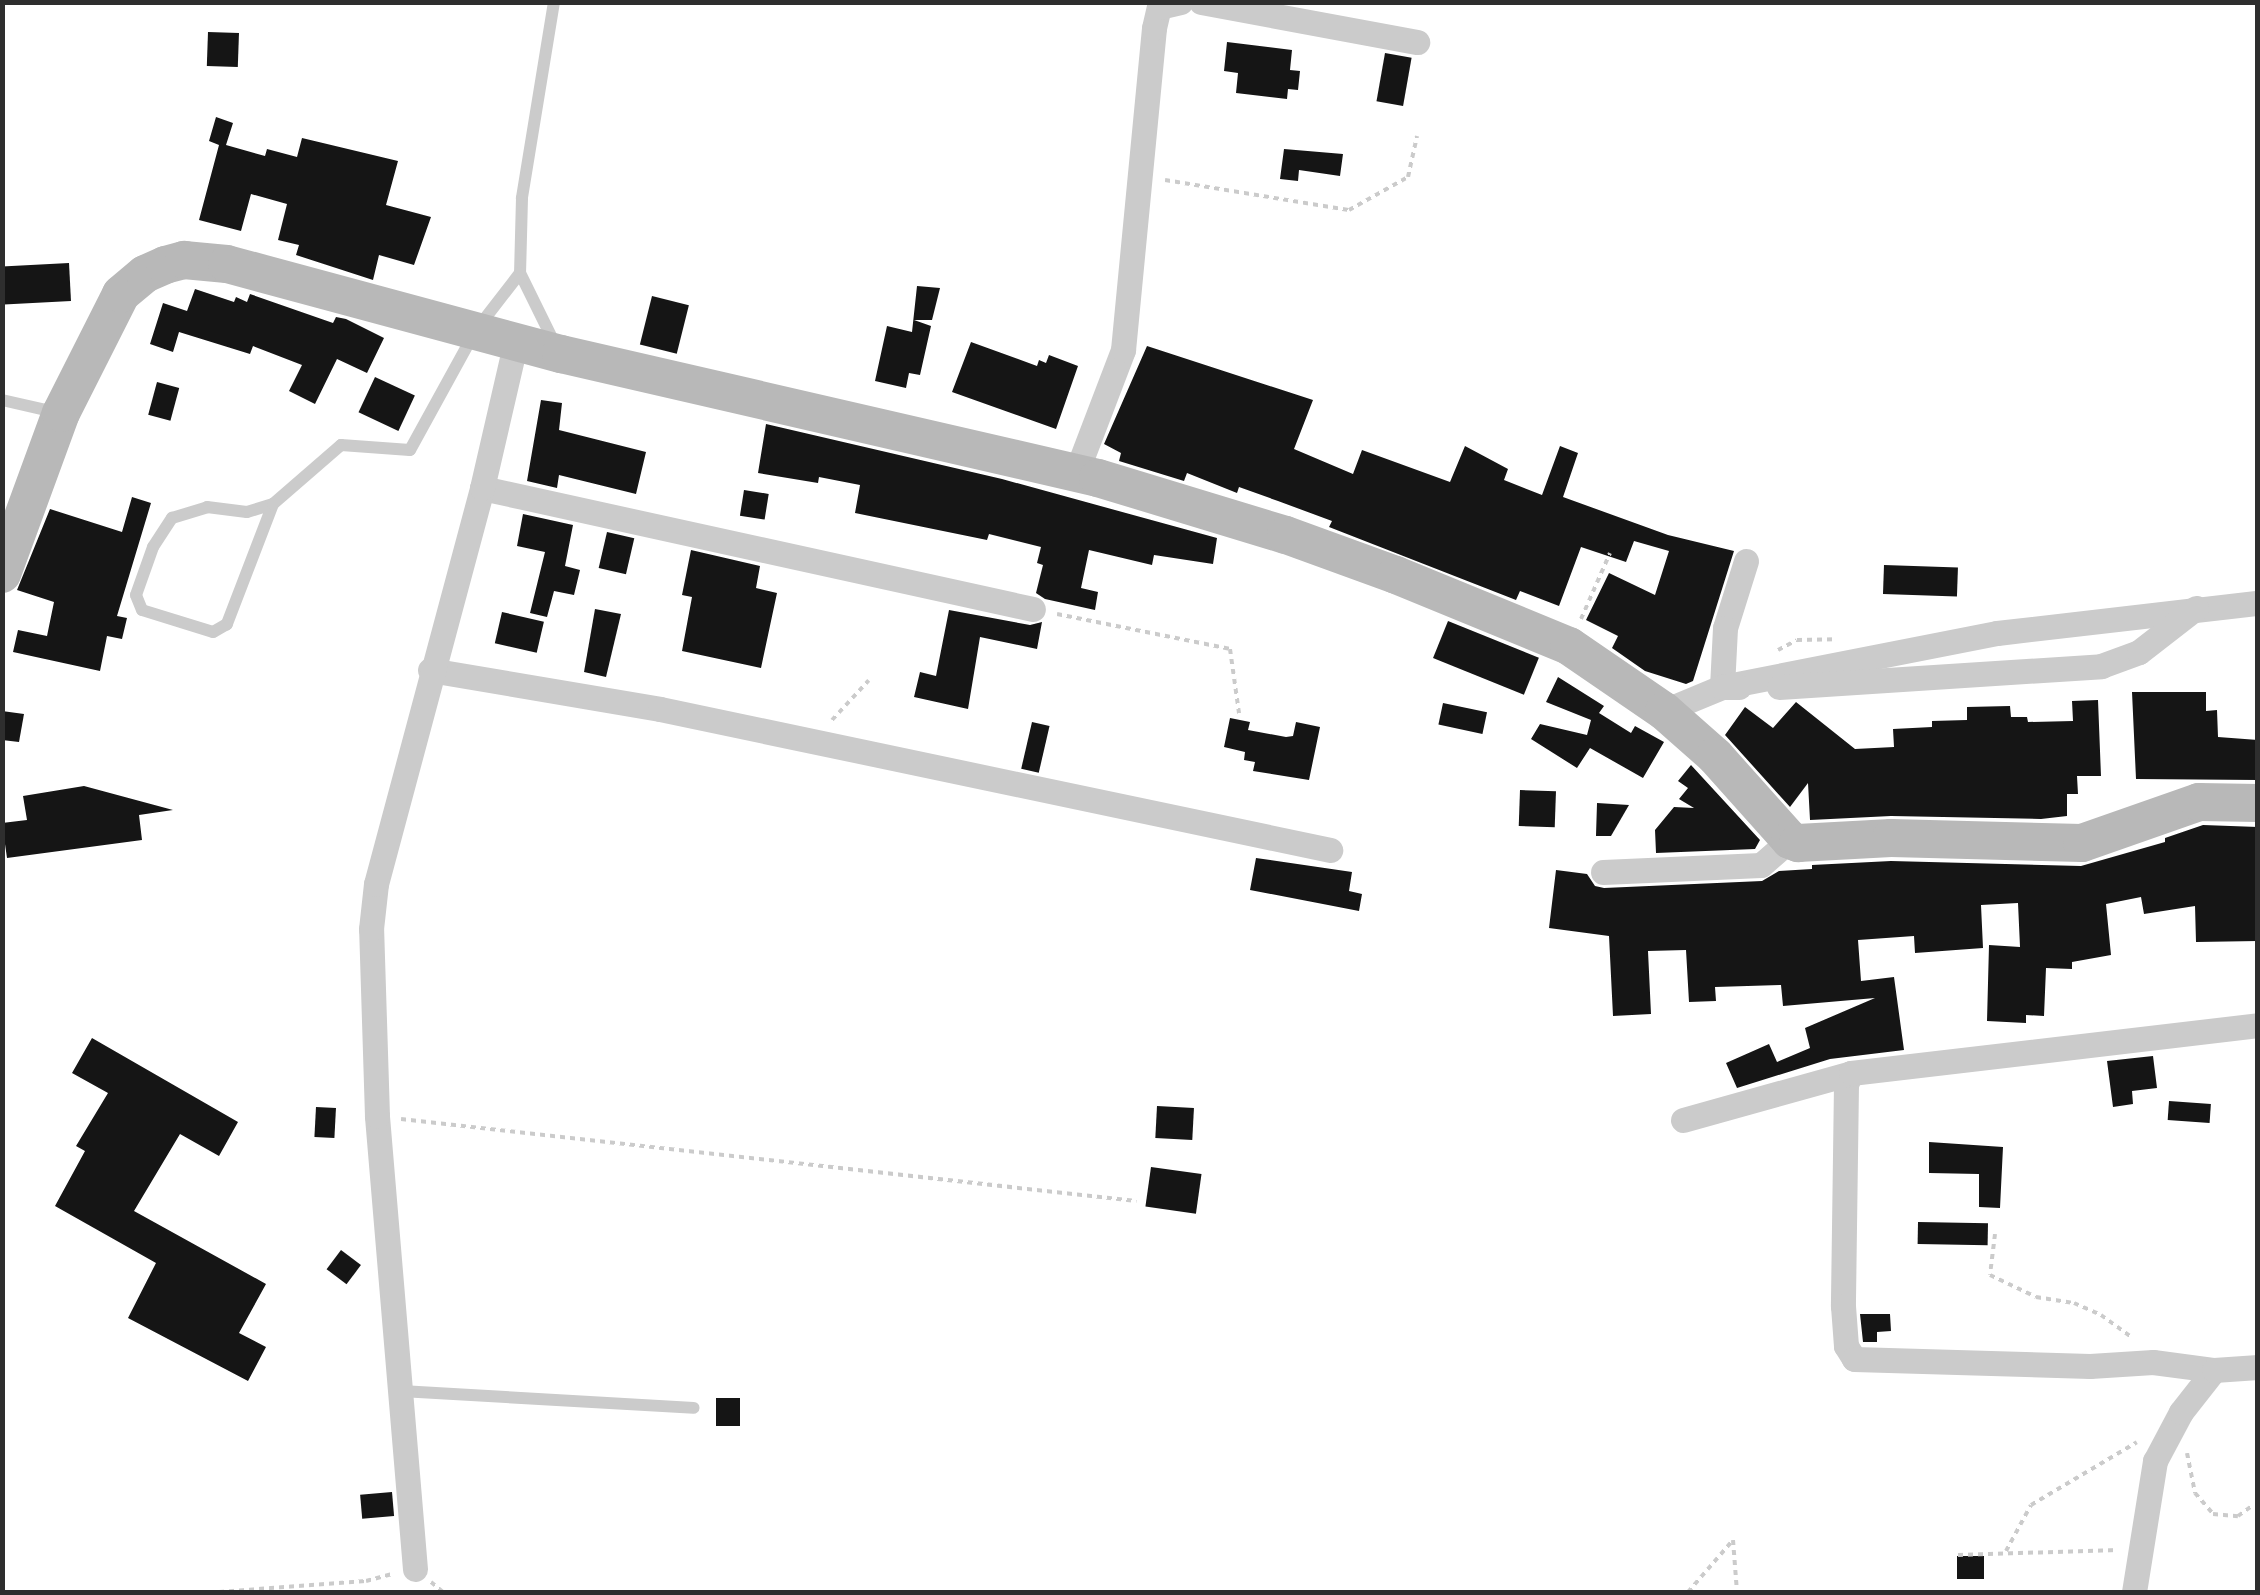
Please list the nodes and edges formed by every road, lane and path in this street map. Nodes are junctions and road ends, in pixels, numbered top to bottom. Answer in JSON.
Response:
{"nodes":[{"id":1,"x":554,"y":2,"type":"edge"},
{"id":2,"x":1200,"y":2,"type":"edge"},
{"id":3,"x":1166,"y":4,"type":"edge"},
{"id":4,"x":1417,"y":42,"type":"dead end"},
{"id":5,"x":1418,"y":136,"type":"dead end"},
{"id":6,"x":1141,"y":177,"type":"junction"},
{"id":7,"x":520,"y":274,"type":"junction"},
{"id":8,"x":476,"y":330,"type":"junction"},
{"id":9,"x":516,"y":341,"type":"junction"},
{"id":10,"x":560,"y":354,"type":"junction"},
{"id":11,"x":2,"y":400,"type":"edge"},
{"id":12,"x":61,"y":413,"type":"junction"},
{"id":13,"x":1076,"y":473,"type":"junction"},
{"id":14,"x":482,"y":488,"type":"junction"},
{"id":15,"x":272,"y":504,"type":"junction"},
{"id":16,"x":1610,"y":553,"type":"dead end"},
{"id":17,"x":1746,"y":561,"type":"dead end"},
{"id":18,"x":2,"y":574,"type":"edge"},
{"id":19,"x":2258,"y":603,"type":"edge"},
{"id":20,"x":1033,"y":608,"type":"joint"},
{"id":21,"x":2197,"y":608,"type":"junction"},
{"id":22,"x":1569,"y":646,"type":"junction"},
{"id":23,"x":430,"y":670,"type":"junction"},
{"id":24,"x":869,"y":680,"type":"dead end"},
{"id":25,"x":1722,"y":687,"type":"junction"},
{"id":26,"x":1664,"y":711,"type":"junction"},
{"id":27,"x":1239,"y":712,"type":"dead end"},
{"id":28,"x":812,"y":742,"type":"junction"},
{"id":29,"x":2258,"y":803,"type":"edge"},
{"id":30,"x":1790,"y":840,"type":"junction"},
{"id":31,"x":1330,"y":850,"type":"dead end"},
{"id":32,"x":1602,"y":872,"type":"dead end"},
{"id":33,"x":2258,"y":1025,"type":"edge"},
{"id":34,"x":1851,"y":1073,"type":"junction"},
{"id":35,"x":377,"y":1116,"type":"junction"},
{"id":36,"x":1683,"y":1120,"type":"dead end"},
{"id":37,"x":1136,"y":1201,"type":"dead end"},
{"id":38,"x":1996,"y":1234,"type":"dead end"},
{"id":39,"x":2137,"y":1341,"type":"dead end"},
{"id":40,"x":2258,"y":1366,"type":"edge"},
{"id":41,"x":2214,"y":1370,"type":"junction"},
{"id":42,"x":401,"y":1391,"type":"junction"},
{"id":43,"x":694,"y":1408,"type":"dead end"},
{"id":44,"x":2181,"y":1412,"type":"junction"},
{"id":45,"x":2253,"y":1505,"type":"dead end"},
{"id":46,"x":2139,"y":1549,"type":"junction"},
{"id":47,"x":2006,"y":1550,"type":"junction"},
{"id":48,"x":1958,"y":1554,"type":"dead end"},
{"id":49,"x":415,"y":1569,"type":"joint"},
{"id":50,"x":219,"y":1592,"type":"edge"},
{"id":51,"x":1688,"y":1592,"type":"edge"},
{"id":52,"x":1737,"y":1592,"type":"edge"},
{"id":53,"x":2134,"y":1592,"type":"edge"}],
"edges":[{"from":1,"to":7,"type":"lane"},
{"from":2,"to":4,"type":"street"},
{"from":3,"to":6,"type":"street"},
{"from":5,"to":6,"type":"path"},
{"from":6,"to":13,"type":"street"},
{"from":7,"to":8,"type":"lane"},
{"from":7,"to":10,"type":"lane"},
{"from":8,"to":9,"type":"street"},
{"from":8,"to":12,"type":"street"},
{"from":8,"to":15,"type":"lane"},
{"from":9,"to":10,"type":"street"},
{"from":9,"to":14,"type":"street"},
{"from":10,"to":13,"type":"street"},
{"from":11,"to":12,"type":"lane"},
{"from":12,"to":18,"type":"street"},
{"from":13,"to":22,"type":"street"},
{"from":14,"to":20,"type":"street"},
{"from":14,"to":23,"type":"street"},
{"from":15,"to":15,"type":"lane"},
{"from":16,"to":22,"type":"path"},
{"from":17,"to":25,"type":"street"},
{"from":19,"to":21,"type":"street"},
{"from":20,"to":27,"type":"path"},
{"from":21,"to":25,"type":"street"},
{"from":21,"to":25,"type":"street"},
{"from":22,"to":26,"type":"street"},
{"from":23,"to":28,"type":"street"},
{"from":23,"to":35,"type":"street"},
{"from":24,"to":28,"type":"path"},
{"from":25,"to":26,"type":"street"},
{"from":26,"to":30,"type":"street"},
{"from":28,"to":31,"type":"street"},
{"from":29,"to":30,"type":"street"},
{"from":30,"to":32,"type":"street"},
{"from":33,"to":34,"type":"street"},
{"from":34,"to":36,"type":"street"},
{"from":34,"to":41,"type":"street"},
{"from":35,"to":37,"type":"path"},
{"from":35,"to":42,"type":"street"},
{"from":38,"to":39,"type":"path"},
{"from":40,"to":41,"type":"street"},
{"from":41,"to":44,"type":"street"},
{"from":42,"to":43,"type":"lane"},
{"from":42,"to":49,"type":"street"},
{"from":44,"to":45,"type":"path"},
{"from":44,"to":46,"type":"street"},
{"from":44,"to":47,"type":"path"},
{"from":46,"to":47,"type":"path"},
{"from":46,"to":53,"type":"street"},
{"from":47,"to":48,"type":"path"},
{"from":49,"to":50,"type":"path"},
{"from":51,"to":52,"type":"path"}]}
